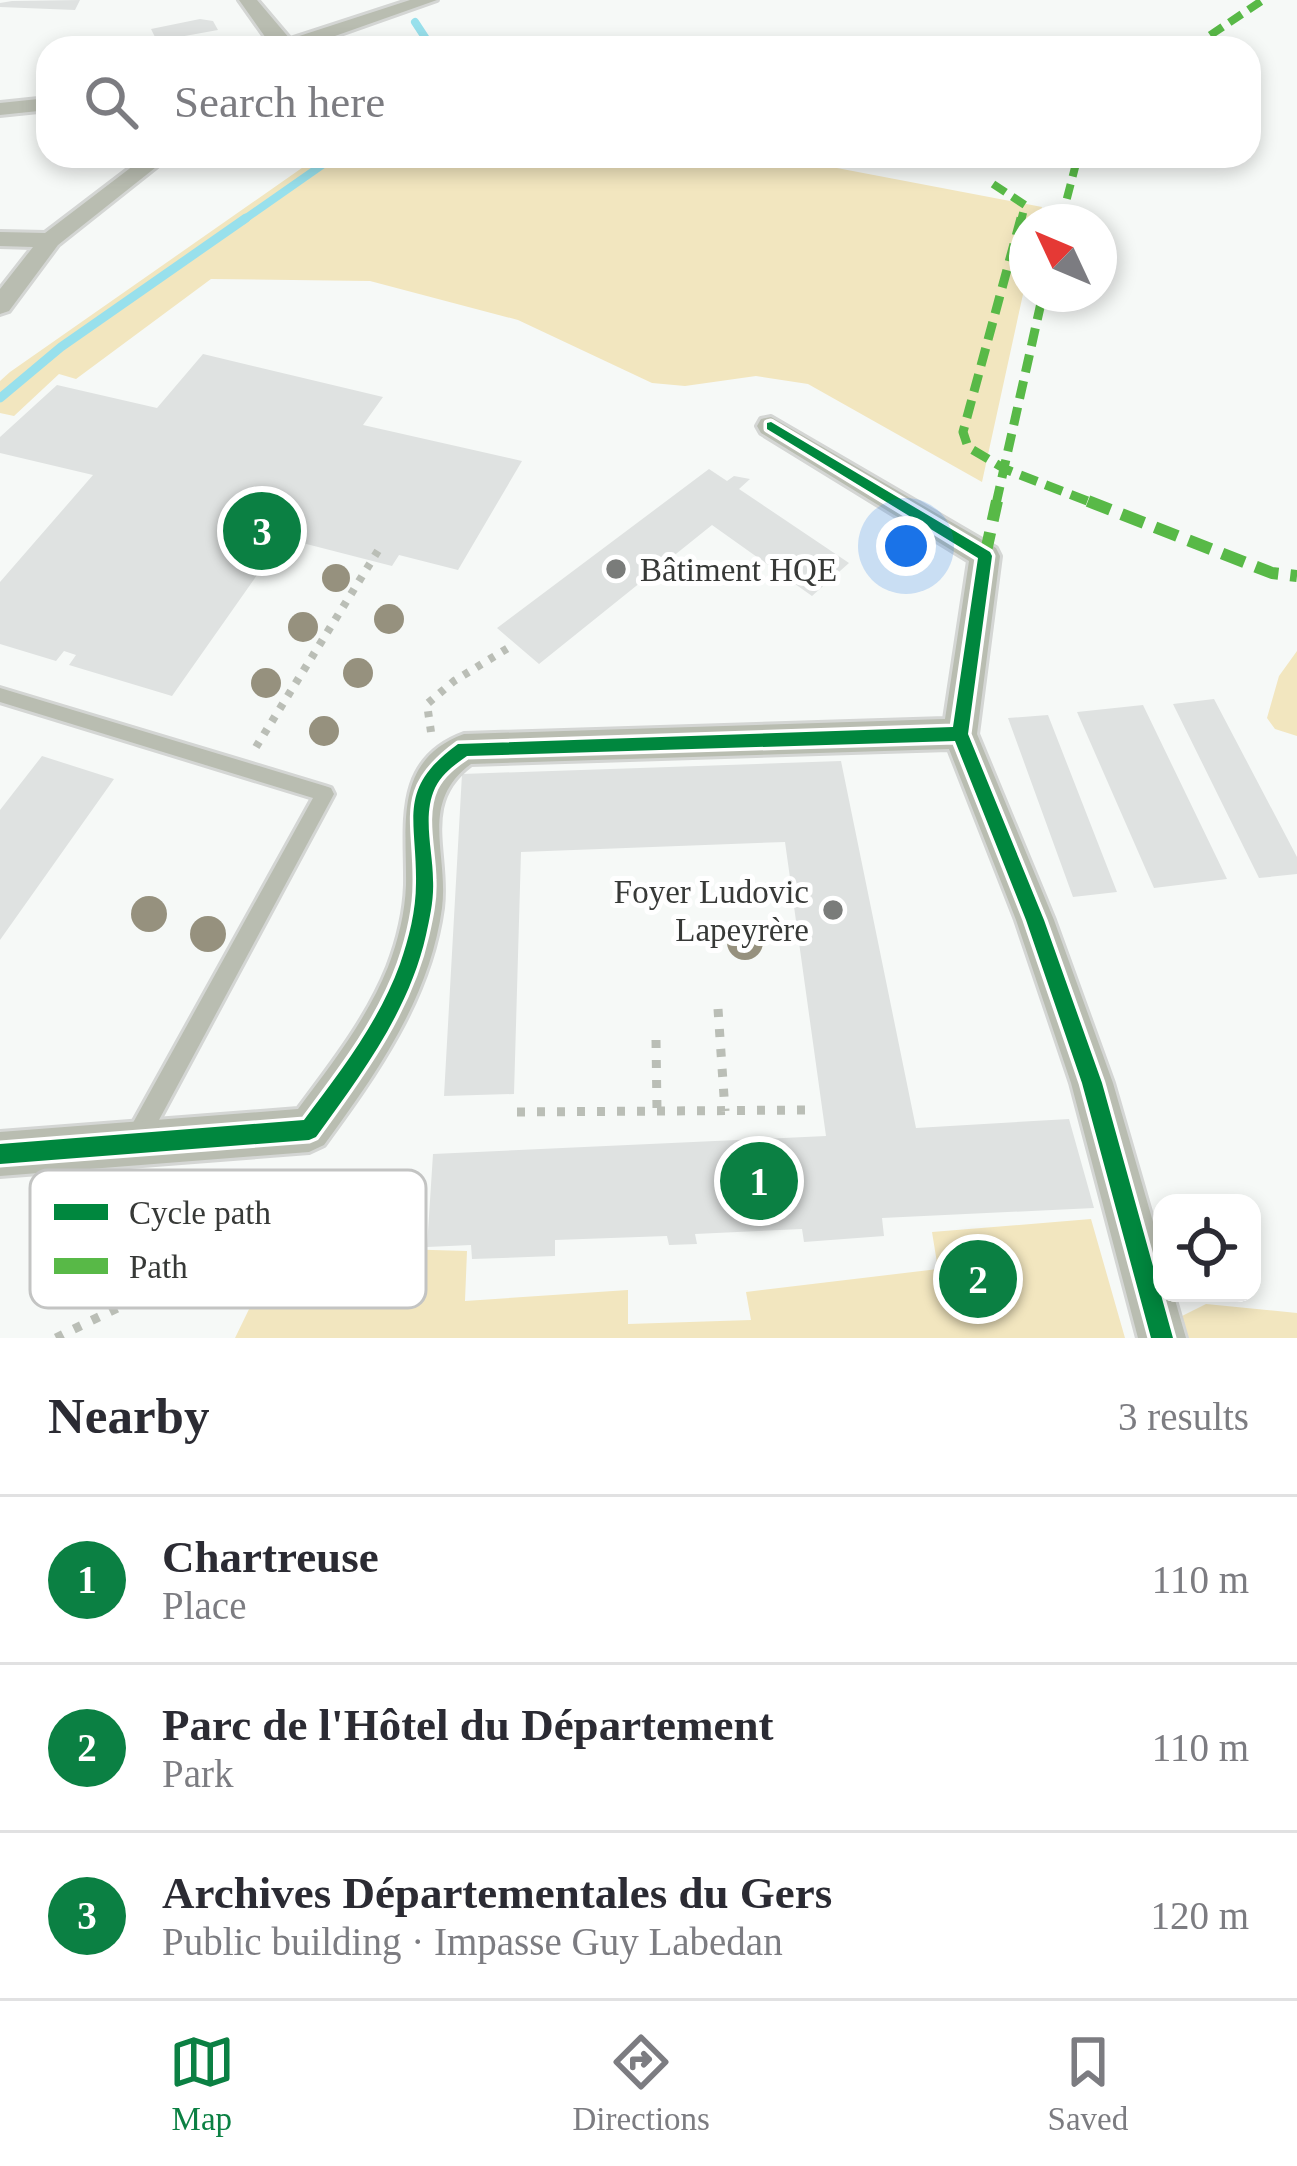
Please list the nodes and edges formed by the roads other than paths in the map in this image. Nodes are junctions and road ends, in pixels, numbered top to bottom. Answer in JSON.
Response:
{"nodes":[{"id":1,"x":248,"y":0,"type":"edge"},
{"id":2,"x":428,"y":0,"type":"edge"},
{"id":3,"x":276,"y":36,"type":"edge"},
{"id":4,"x":318,"y":36,"type":"edge"},
{"id":5,"x":36,"y":106,"type":"edge"},
{"id":6,"x":0,"y":110,"type":"edge"},
{"id":7,"x":143,"y":168,"type":"edge"},
{"id":8,"x":0,"y":238,"type":"edge"},
{"id":9,"x":50,"y":240,"type":"junction"},
{"id":10,"x":0,"y":306,"type":"edge"},
{"id":11,"x":771,"y":426,"type":"dead end"},
{"id":12,"x":0,"y":695,"type":"edge"},
{"id":13,"x":960,"y":734,"type":"junction"},
{"id":14,"x":134,"y":1143,"type":"junction"},
{"id":15,"x":0,"y":1154,"type":"edge"},
{"id":16,"x":1162,"y":1338,"type":"edge"}],
"edges":[{"from":1,"to":3,"type":"street"},
{"from":2,"to":4,"type":"street"},
{"from":5,"to":6,"type":"street"},
{"from":7,"to":9,"type":"street"},
{"from":8,"to":9,"type":"street"},
{"from":9,"to":10,"type":"street"},
{"from":11,"to":13,"type":"street"},
{"from":12,"to":14,"type":"lane"},
{"from":13,"to":14,"type":"street"},
{"from":13,"to":16,"type":"street"},
{"from":14,"to":15,"type":"street"}]}
